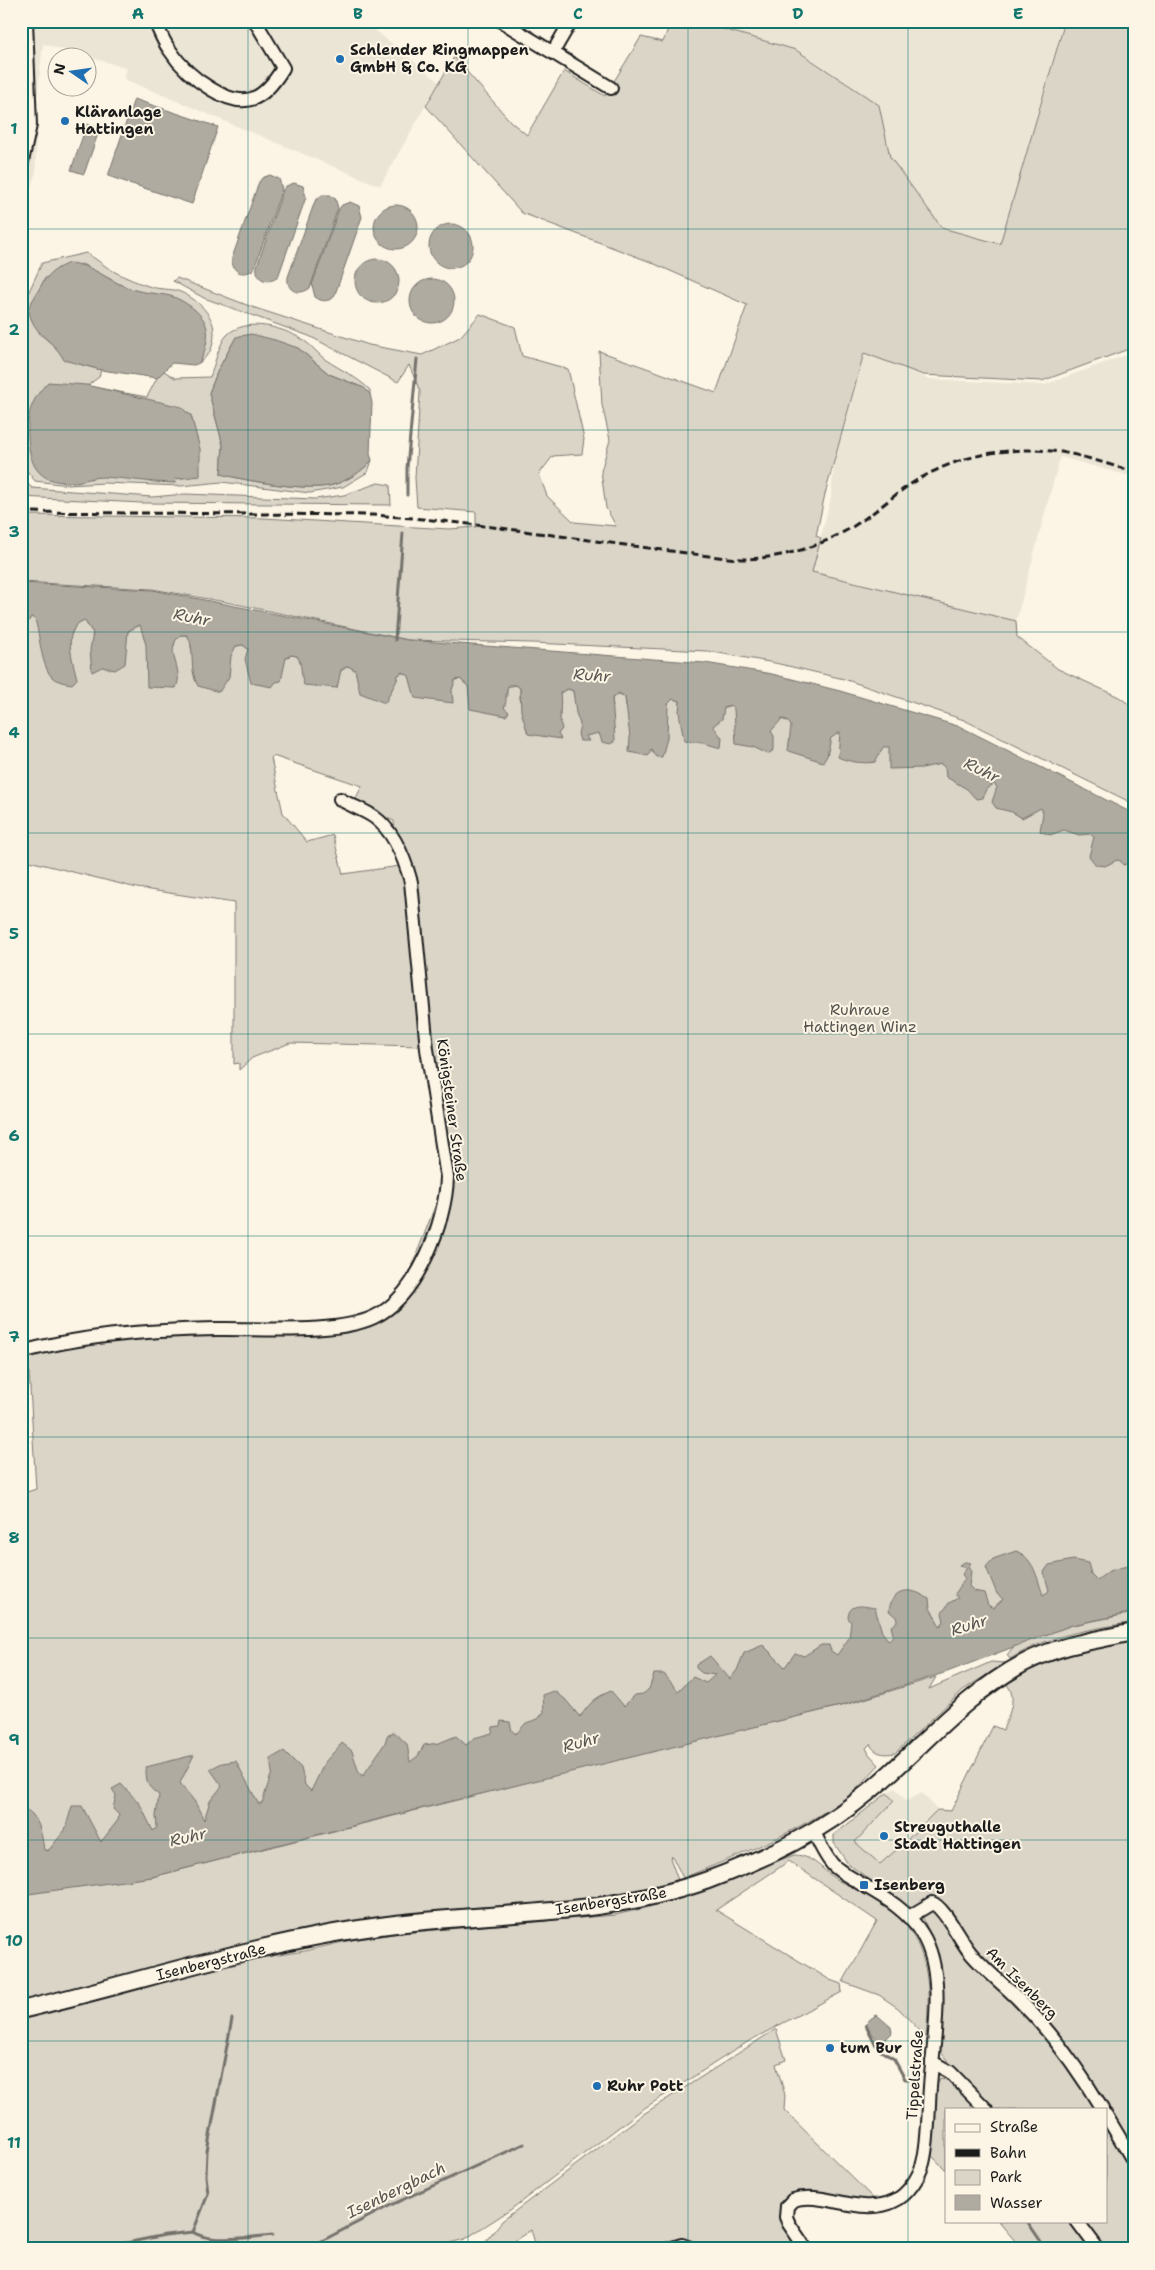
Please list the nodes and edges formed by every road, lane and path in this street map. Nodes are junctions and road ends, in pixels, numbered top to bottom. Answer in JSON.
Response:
{"nodes":[{"id":1,"x":26,"y":21,"type":"edge"},
{"id":2,"x":155,"y":21,"type":"edge"},
{"id":3,"x":255,"y":21,"type":"edge"},
{"id":4,"x":501,"y":21,"type":"edge"},
{"id":5,"x":571,"y":21,"type":"edge"},
{"id":6,"x":553,"y":52,"type":"junction"},
{"id":7,"x":611,"y":88,"type":"dead end"},
{"id":8,"x":21,"y":166,"type":"edge"},
{"id":9,"x":340,"y":799,"type":"dead end"},
{"id":10,"x":21,"y":1352,"type":"edge"},
{"id":11,"x":1134,"y":1632,"type":"edge"},
{"id":12,"x":814,"y":1832,"type":"junction"},
{"id":13,"x":909,"y":1917,"type":"junction"},
{"id":14,"x":21,"y":2010,"type":"edge"},
{"id":15,"x":932,"y":2062,"type":"junction"},
{"id":16,"x":985,"y":2108,"type":"edge"},
{"id":17,"x":1101,"y":2108,"type":"edge"},
{"id":18,"x":1108,"y":2118,"type":"edge"},
{"id":19,"x":1134,"y":2162,"type":"edge"},
{"id":20,"x":1078,"y":2222,"type":"edge"},
{"id":21,"x":669,"y":2249,"type":"edge"},
{"id":22,"x":693,"y":2249,"type":"edge"},
{"id":23,"x":806,"y":2249,"type":"edge"},
{"id":24,"x":1098,"y":2249,"type":"edge"}],
"edges":[{"from":1,"to":8,"type":"street"},
{"from":2,"to":3,"type":"street"},
{"from":4,"to":6,"type":"street"},
{"from":5,"to":6,"type":"street"},
{"from":6,"to":7,"type":"street"},
{"from":9,"to":10,"type":"street","name":"Königsteiner Straße"},
{"from":11,"to":12,"type":"main road","name":"Isenbergstraße"},
{"from":12,"to":13,"type":"street","name":"Tippelstraße"},
{"from":12,"to":14,"type":"main road","name":"Isenbergstraße"},
{"from":13,"to":15,"type":"street","name":"Tippelstraße"},
{"from":13,"to":17,"type":"street","name":"Am Isenberg"},
{"from":15,"to":16,"type":"street"},
{"from":15,"to":23,"type":"street","name":"Tippelstraße"},
{"from":18,"to":19,"type":"street"},
{"from":20,"to":24,"type":"street"},
{"from":21,"to":22,"type":"street"}]}
